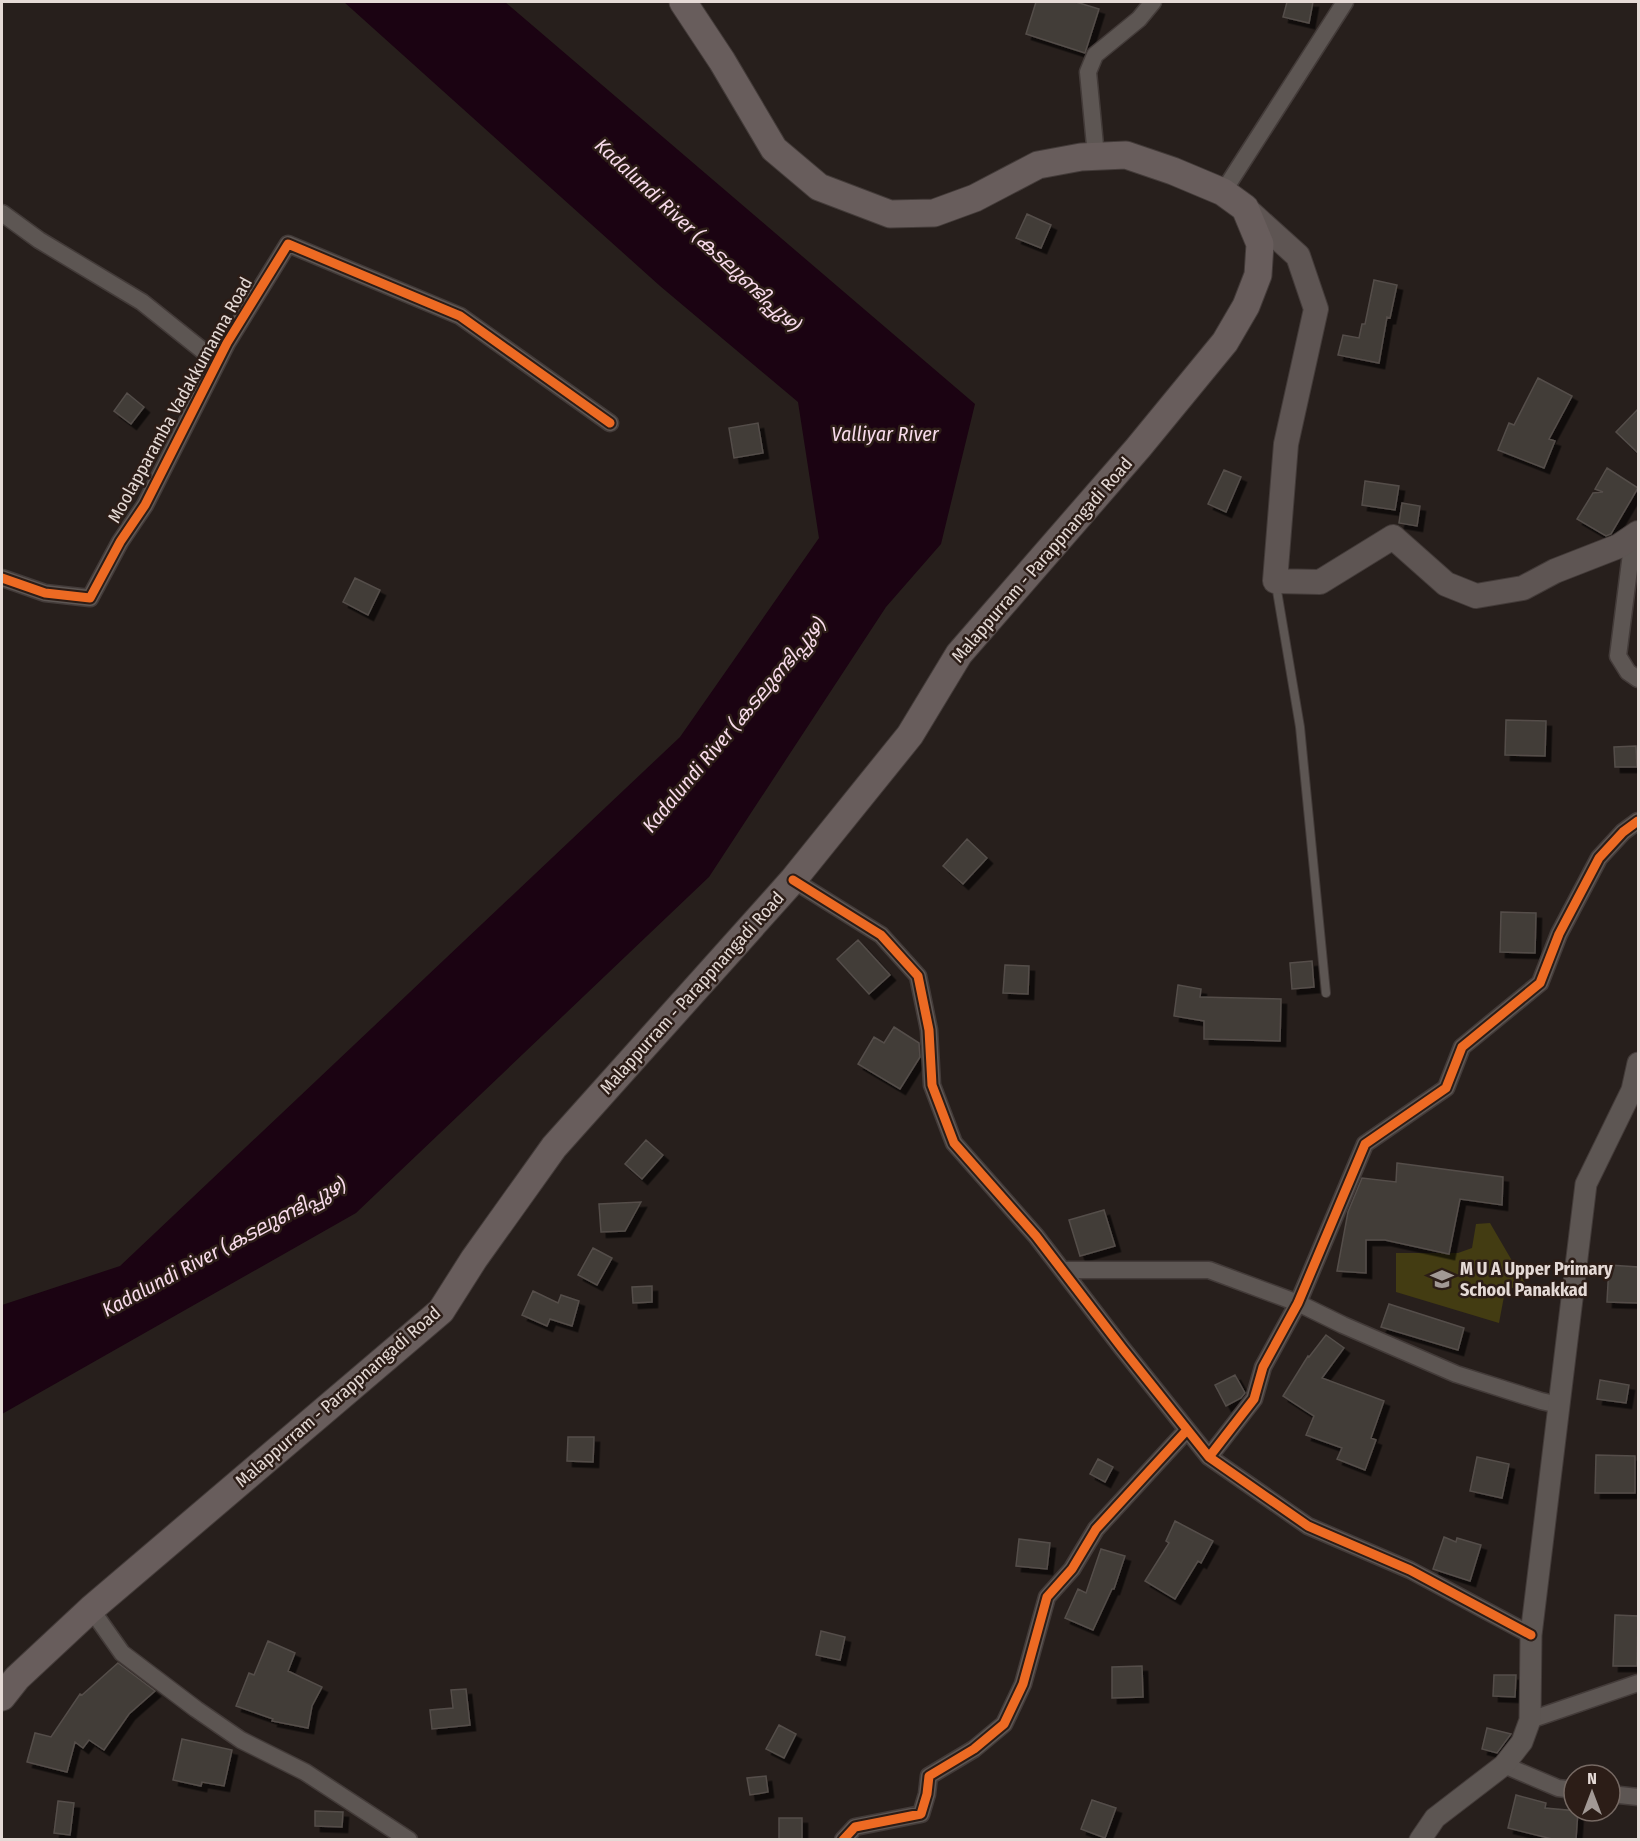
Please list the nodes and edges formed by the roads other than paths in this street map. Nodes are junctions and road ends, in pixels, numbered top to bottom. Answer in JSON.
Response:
{"nodes":[{"id":1,"x":683,"y":2,"type":"edge"},
{"id":2,"x":1153,"y":2,"type":"edge"},
{"id":3,"x":1345,"y":2,"type":"edge"},
{"id":4,"x":1096,"y":156,"type":"junction"},
{"id":5,"x":1222,"y":192,"type":"junction"},
{"id":6,"x":1245,"y":208,"type":"junction"},
{"id":7,"x":2,"y":213,"type":"edge"},
{"id":8,"x":217,"y":362,"type":"junction"},
{"id":9,"x":610,"y":423,"type":"dead end"},
{"id":10,"x":1636,"y":536,"type":"edge"},
{"id":11,"x":2,"y":578,"type":"edge"},
{"id":12,"x":1275,"y":581,"type":"junction"},
{"id":13,"x":1638,"y":679,"type":"edge"},
{"id":14,"x":1638,"y":820,"type":"edge"},
{"id":15,"x":793,"y":880,"type":"junction"},
{"id":16,"x":1326,"y":993,"type":"dead end"},
{"id":17,"x":1638,"y":1063,"type":"edge"},
{"id":18,"x":1063,"y":1270,"type":"junction"},
{"id":19,"x":1298,"y":1303,"type":"junction"},
{"id":20,"x":1559,"y":1405,"type":"junction"},
{"id":21,"x":1187,"y":1430,"type":"junction"},
{"id":22,"x":1209,"y":1457,"type":"junction"},
{"id":23,"x":91,"y":1610,"type":"junction"},
{"id":24,"x":1531,"y":1635,"type":"junction"},
{"id":25,"x":1638,"y":1683,"type":"edge"},
{"id":26,"x":2,"y":1697,"type":"edge"},
{"id":27,"x":1530,"y":1720,"type":"junction"},
{"id":28,"x":1504,"y":1765,"type":"junction"},
{"id":29,"x":1562,"y":1788,"type":"edge"},
{"id":30,"x":1622,"y":1795,"type":"edge"},
{"id":31,"x":1638,"y":1797,"type":"edge"},
{"id":32,"x":410,"y":1839,"type":"edge"},
{"id":33,"x":843,"y":1839,"type":"edge"},
{"id":34,"x":1420,"y":1839,"type":"edge"}],
"edges":[{"from":1,"to":4,"type":"main road"},
{"from":2,"to":4,"type":"street"},
{"from":3,"to":5,"type":"street"},
{"from":4,"to":5,"type":"main road"},
{"from":5,"to":6,"type":"main road"},
{"from":6,"to":12,"type":"main road"},
{"from":6,"to":15,"type":"main road","name":"Malappurram - Parappnangadi Road"},
{"from":7,"to":8,"type":"street"},
{"from":8,"to":9,"type":"street","name":"Moolapparamba Vadakkumanna Road"},
{"from":8,"to":11,"type":"street","name":"Moolapparamba Vadakkumanna Road"},
{"from":10,"to":12,"type":"main road"},
{"from":10,"to":13,"type":"street"},
{"from":12,"to":16,"type":"lane"},
{"from":14,"to":19,"type":"street"},
{"from":15,"to":18,"type":"street"},
{"from":15,"to":23,"type":"main road","name":"Malappurram - Parappnangadi Road"},
{"from":17,"to":20,"type":"street"},
{"from":18,"to":19,"type":"street"},
{"from":18,"to":21,"type":"street"},
{"from":19,"to":20,"type":"street"},
{"from":19,"to":22,"type":"street"},
{"from":20,"to":24,"type":"street"},
{"from":21,"to":22,"type":"street"},
{"from":21,"to":33,"type":"street"},
{"from":22,"to":24,"type":"street"},
{"from":23,"to":26,"type":"main road","name":"Malappurram - Parappnangadi Road"},
{"from":23,"to":32,"type":"street"},
{"from":24,"to":27,"type":"street"},
{"from":25,"to":27,"type":"street"},
{"from":27,"to":28,"type":"street"},
{"from":28,"to":29,"type":"street"},
{"from":28,"to":34,"type":"street"},
{"from":30,"to":31,"type":"street"}]}
